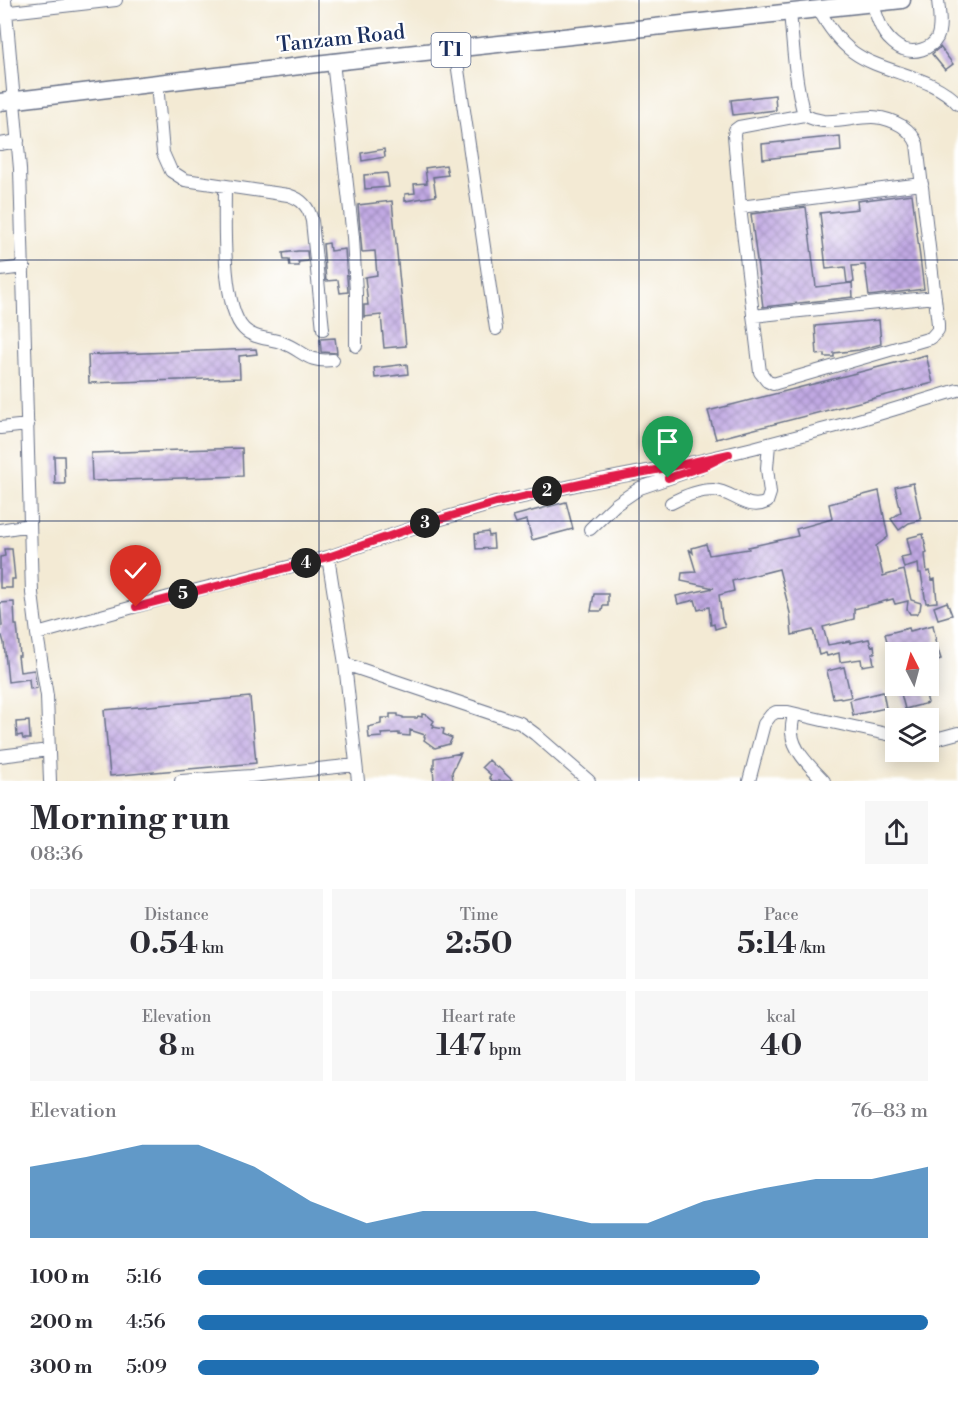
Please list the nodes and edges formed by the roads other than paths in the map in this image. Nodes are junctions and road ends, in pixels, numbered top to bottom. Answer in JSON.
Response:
{"nodes":[{"id":1,"x":116,"y":0,"type":"edge"},
{"id":2,"x":902,"y":0,"type":"edge"},
{"id":3,"x":938,"y":0,"type":"edge"},
{"id":4,"x":861,"y":3,"type":"edge"},
{"id":5,"x":818,"y":8,"type":"junction"},
{"id":6,"x":4,"y":9,"type":"edge"},
{"id":7,"x":790,"y":11,"type":"junction"},
{"id":8,"x":455,"y":49,"type":"junction"},
{"id":9,"x":333,"y":62,"type":"junction"},
{"id":10,"x":157,"y":83,"type":"junction"},
{"id":11,"x":7,"y":101,"type":"edge"},
{"id":12,"x":958,"y":104,"type":"edge"},
{"id":13,"x":804,"y":115,"type":"junction"},
{"id":14,"x":18,"y":141,"type":"junction"},
{"id":15,"x":0,"y":144,"type":"edge"},
{"id":16,"x":922,"y":184,"type":"junction"},
{"id":17,"x":225,"y":186,"type":"junction"},
{"id":18,"x":740,"y":207,"type":"junction"},
{"id":19,"x":24,"y":267,"type":"junction"},
{"id":20,"x":0,"y":270,"type":"edge"},
{"id":21,"x":935,"y":297,"type":"junction"},
{"id":22,"x":753,"y":316,"type":"junction"},
{"id":23,"x":323,"y":329,"type":"dead end"},
{"id":24,"x":496,"y":329,"type":"dead end"},
{"id":25,"x":356,"y":346,"type":"dead end"},
{"id":26,"x":333,"y":360,"type":"dead end"},
{"id":27,"x":958,"y":390,"type":"edge"},
{"id":28,"x":28,"y":424,"type":"junction"},
{"id":29,"x":0,"y":428,"type":"edge"},
{"id":30,"x":769,"y":444,"type":"junction"},
{"id":31,"x":729,"y":454,"type":"junction"},
{"id":32,"x":671,"y":503,"type":"dead end"},
{"id":33,"x":30,"y":525,"type":"junction"},
{"id":34,"x":590,"y":529,"type":"dead end"},
{"id":35,"x":0,"y":530,"type":"edge"},
{"id":36,"x":328,"y":557,"type":"junction"},
{"id":37,"x":37,"y":634,"type":"junction"},
{"id":38,"x":345,"y":664,"type":"junction"},
{"id":39,"x":794,"y":714,"type":"junction"},
{"id":40,"x":958,"y":733,"type":"edge"},
{"id":41,"x":885,"y":734,"type":"edge"},
{"id":42,"x":939,"y":738,"type":"edge"},
{"id":43,"x":49,"y":750,"type":"junction"},
{"id":44,"x":0,"y":756,"type":"edge"},
{"id":45,"x":356,"y":765,"type":"junction"},
{"id":46,"x":50,"y":781,"type":"edge"},
{"id":47,"x":181,"y":781,"type":"edge"},
{"id":48,"x":358,"y":781,"type":"edge"},
{"id":49,"x":589,"y":781,"type":"edge"},
{"id":50,"x":748,"y":781,"type":"edge"},
{"id":51,"x":824,"y":781,"type":"edge"}],
"edges":[{"from":1,"to":6,"type":"street"},
{"from":2,"to":4,"type":"highway","name":"Tanzam Road","number":"T1"},
{"from":3,"to":4,"type":"street"},
{"from":4,"to":5,"type":"highway","name":"Tanzam Road","number":"T1"},
{"from":5,"to":7,"type":"highway","name":"Tanzam Road","number":"T1"},
{"from":5,"to":12,"type":"street"},
{"from":6,"to":11,"type":"street"},
{"from":7,"to":8,"type":"highway","name":"Tanzam Road","number":"T1"},
{"from":7,"to":13,"type":"street"},
{"from":8,"to":9,"type":"highway","name":"Tanzam Road","number":"T1"},
{"from":8,"to":24,"type":"street"},
{"from":9,"to":10,"type":"highway","name":"Tanzam Road","number":"T1"},
{"from":9,"to":25,"type":"street"},
{"from":10,"to":11,"type":"highway","name":"Tanzam Road","number":"T1"},
{"from":10,"to":17,"type":"street"},
{"from":11,"to":14,"type":"street"},
{"from":13,"to":16,"type":"street"},
{"from":13,"to":18,"type":"street"},
{"from":14,"to":15,"type":"street"},
{"from":14,"to":19,"type":"street"},
{"from":16,"to":18,"type":"street"},
{"from":16,"to":21,"type":"street"},
{"from":17,"to":23,"type":"street"},
{"from":17,"to":26,"type":"street"},
{"from":18,"to":22,"type":"street"},
{"from":19,"to":20,"type":"street"},
{"from":19,"to":28,"type":"street"},
{"from":21,"to":22,"type":"street"},
{"from":21,"to":22,"type":"street"},
{"from":27,"to":30,"type":"street"},
{"from":28,"to":29,"type":"street"},
{"from":28,"to":33,"type":"street"},
{"from":30,"to":31,"type":"street"},
{"from":30,"to":32,"type":"street"},
{"from":31,"to":34,"type":"street"},
{"from":31,"to":36,"type":"street"},
{"from":33,"to":35,"type":"street"},
{"from":33,"to":37,"type":"street"},
{"from":36,"to":37,"type":"street"},
{"from":36,"to":38,"type":"street"},
{"from":37,"to":43,"type":"street"},
{"from":38,"to":45,"type":"street"},
{"from":38,"to":49,"type":"street"},
{"from":39,"to":41,"type":"street"},
{"from":39,"to":50,"type":"street"},
{"from":39,"to":51,"type":"street"},
{"from":40,"to":42,"type":"street"},
{"from":43,"to":44,"type":"street"},
{"from":43,"to":46,"type":"street"},
{"from":45,"to":47,"type":"street"},
{"from":45,"to":48,"type":"street"}]}
